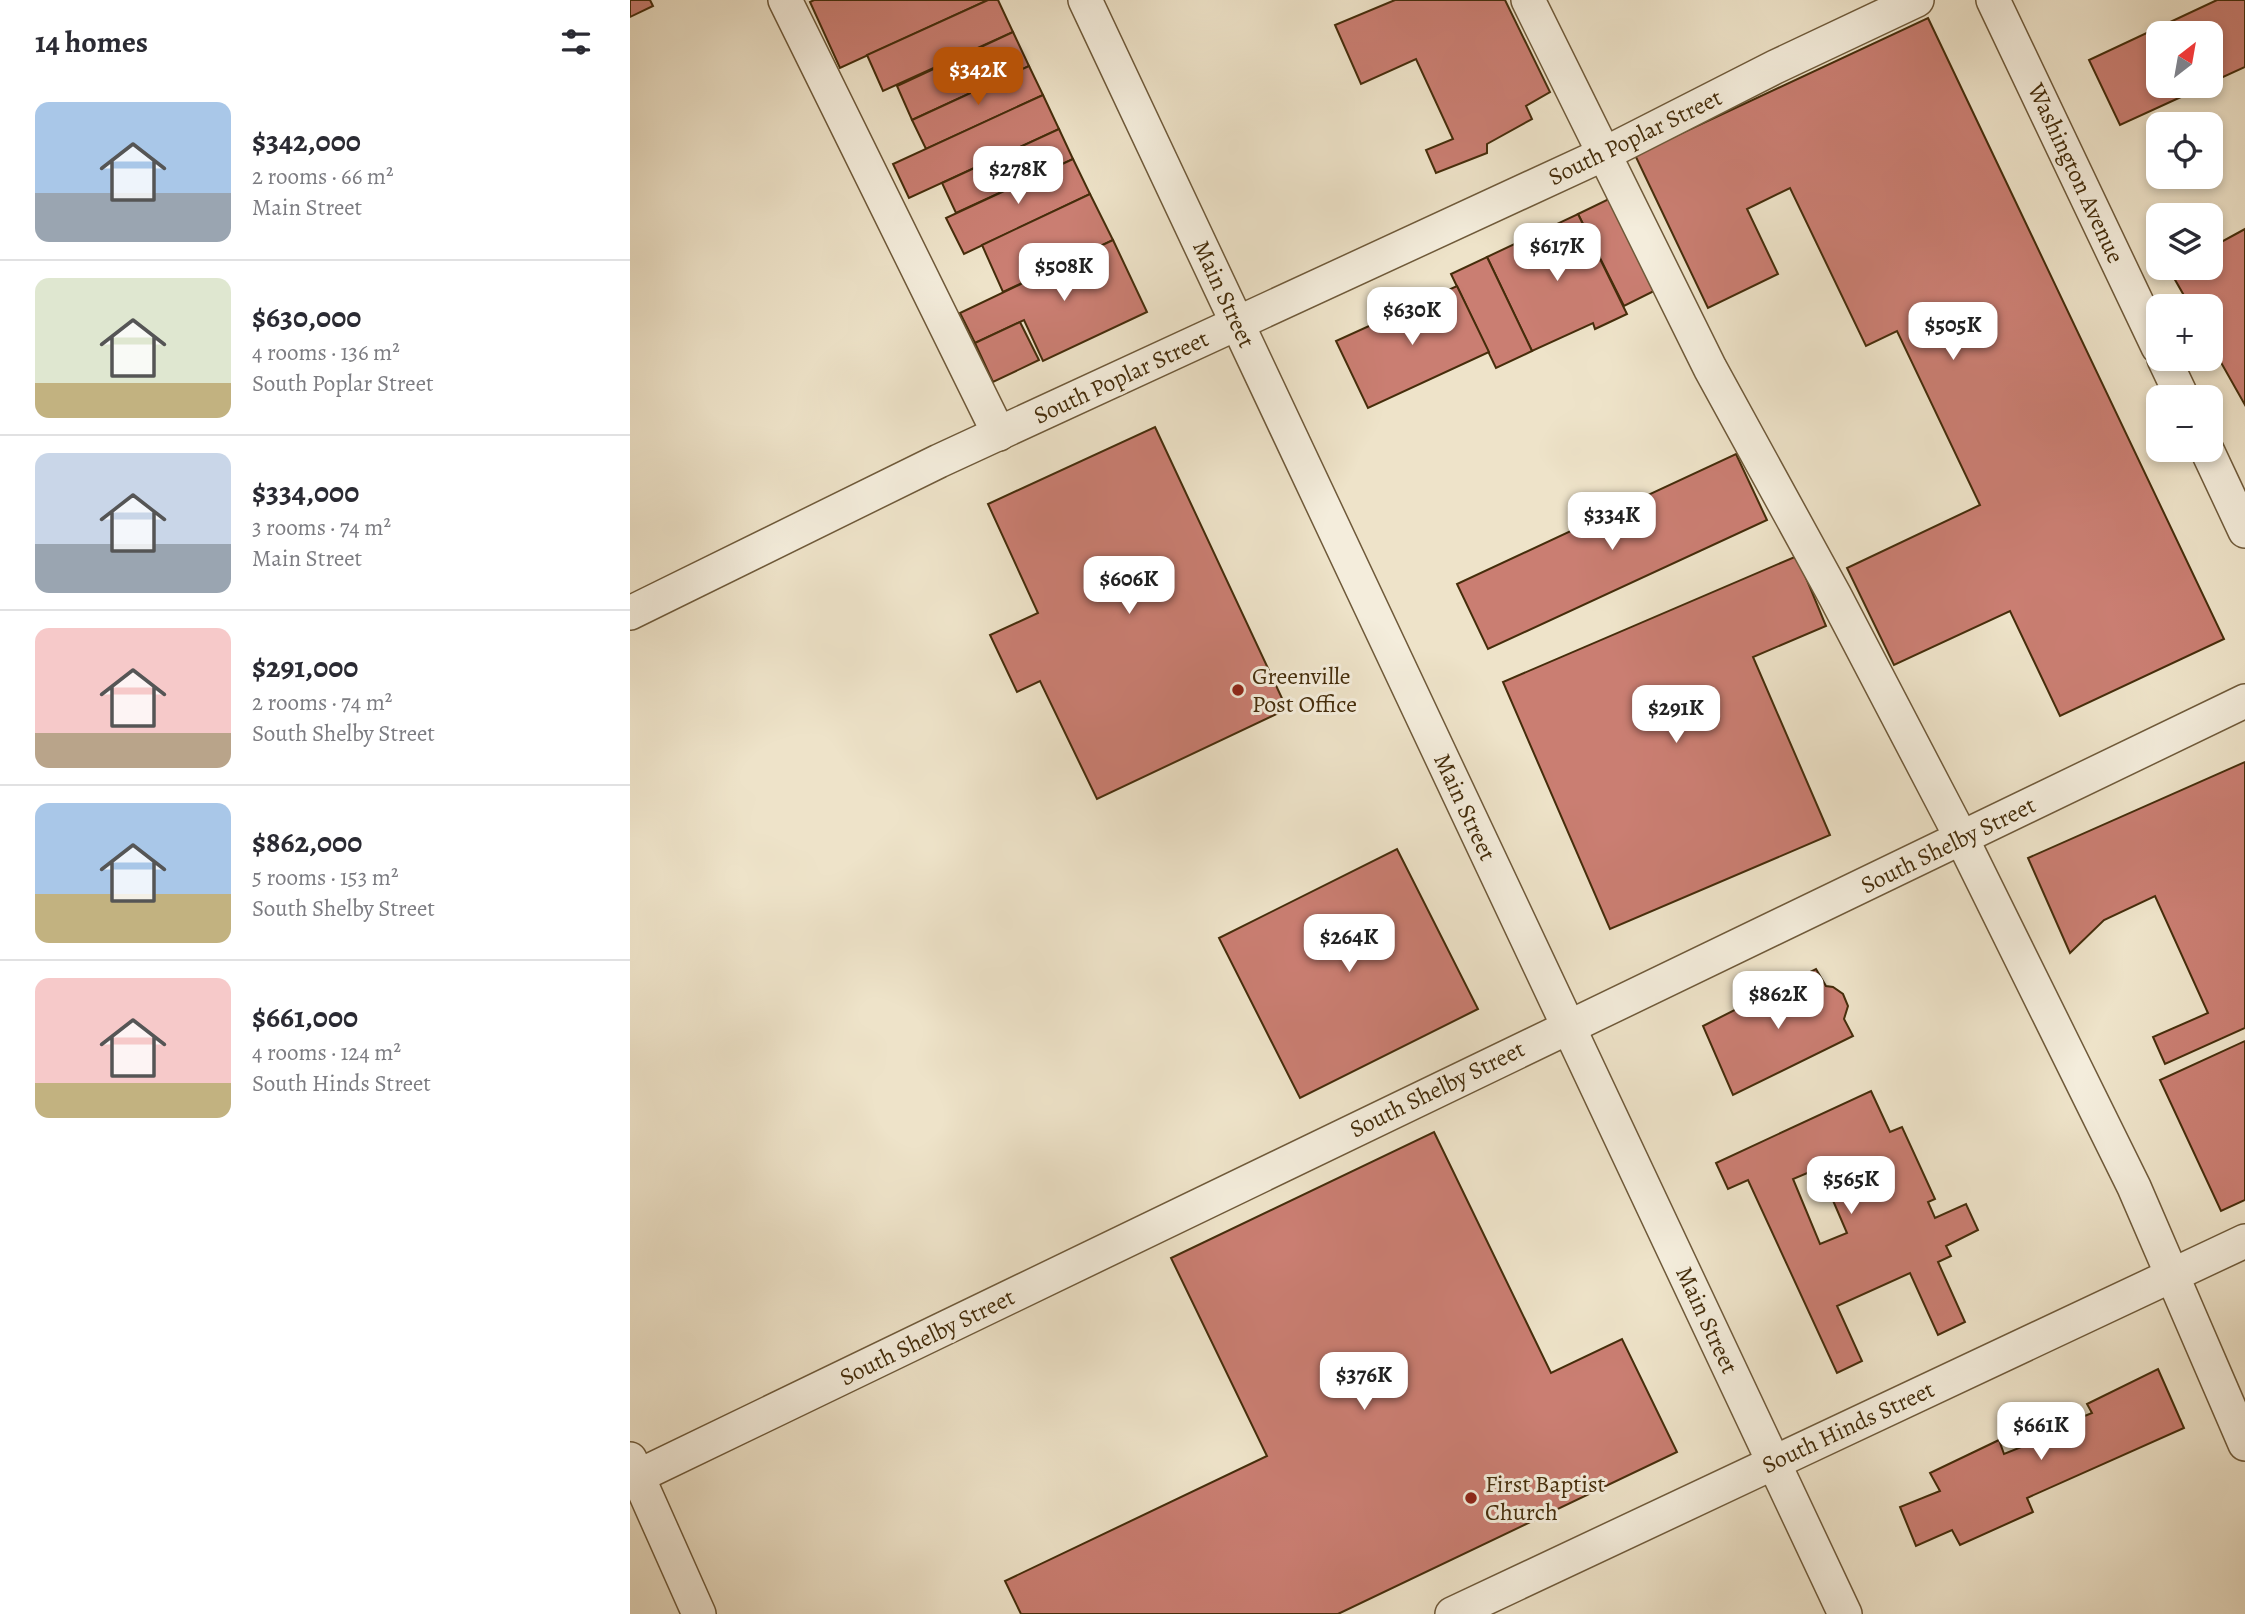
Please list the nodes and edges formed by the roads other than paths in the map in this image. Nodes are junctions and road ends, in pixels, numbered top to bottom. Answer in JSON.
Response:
{"nodes":[{"id":1,"x":785,"y":0,"type":"edge"},
{"id":2,"x":1085,"y":0,"type":"edge"},
{"id":3,"x":1528,"y":0,"type":"edge"},
{"id":4,"x":1917,"y":0,"type":"edge"},
{"id":5,"x":1993,"y":0,"type":"edge"},
{"id":6,"x":1606,"y":153,"type":"junction"},
{"id":7,"x":2146,"y":322,"type":"edge"},
{"id":8,"x":1238,"y":323,"type":"junction"},
{"id":9,"x":999,"y":434,"type":"junction"},
{"id":10,"x":2213,"y":462,"type":"edge"},
{"id":11,"x":2245,"y":530,"type":"edge"},
{"id":12,"x":630,"y":613,"type":"edge"},
{"id":13,"x":2245,"y":701,"type":"edge"},
{"id":14,"x":1962,"y":839,"type":"junction"},
{"id":15,"x":1568,"y":1026,"type":"junction"},
{"id":16,"x":2245,"y":1241,"type":"edge"},
{"id":17,"x":2172,"y":1275,"type":"junction"},
{"id":18,"x":2245,"y":1444,"type":"edge"},
{"id":19,"x":1774,"y":1461,"type":"junction"},
{"id":20,"x":633,"y":1472,"type":"edge"},
{"id":21,"x":699,"y":1614,"type":"edge"},
{"id":22,"x":1452,"y":1614,"type":"edge"},
{"id":23,"x":1845,"y":1614,"type":"edge"}],
"edges":[{"from":1,"to":9,"type":"street"},
{"from":2,"to":8,"type":"street","name":"Main Street"},
{"from":3,"to":6,"type":"street"},
{"from":4,"to":6,"type":"street","name":"South Poplar Street"},
{"from":5,"to":7,"type":"street","name":"Washington Avenue"},
{"from":6,"to":8,"type":"street","name":"South Poplar Street"},
{"from":6,"to":14,"type":"street"},
{"from":8,"to":9,"type":"street","name":"South Poplar Street"},
{"from":8,"to":15,"type":"street","name":"Main Street"},
{"from":9,"to":12,"type":"street","name":"South Poplar Street"},
{"from":10,"to":11,"type":"street"},
{"from":13,"to":14,"type":"street","name":"South Shelby Street"},
{"from":14,"to":15,"type":"street","name":"South Shelby Street"},
{"from":14,"to":17,"type":"street"},
{"from":15,"to":19,"type":"street","name":"Main Street"},
{"from":15,"to":20,"type":"street","name":"South Shelby Street"},
{"from":16,"to":17,"type":"street","name":"South Hinds Street"},
{"from":17,"to":18,"type":"street"},
{"from":17,"to":19,"type":"street","name":"South Hinds Street"},
{"from":19,"to":22,"type":"street","name":"South Hinds Street"},
{"from":19,"to":23,"type":"street","name":"Main Street"},
{"from":20,"to":21,"type":"street"}]}
